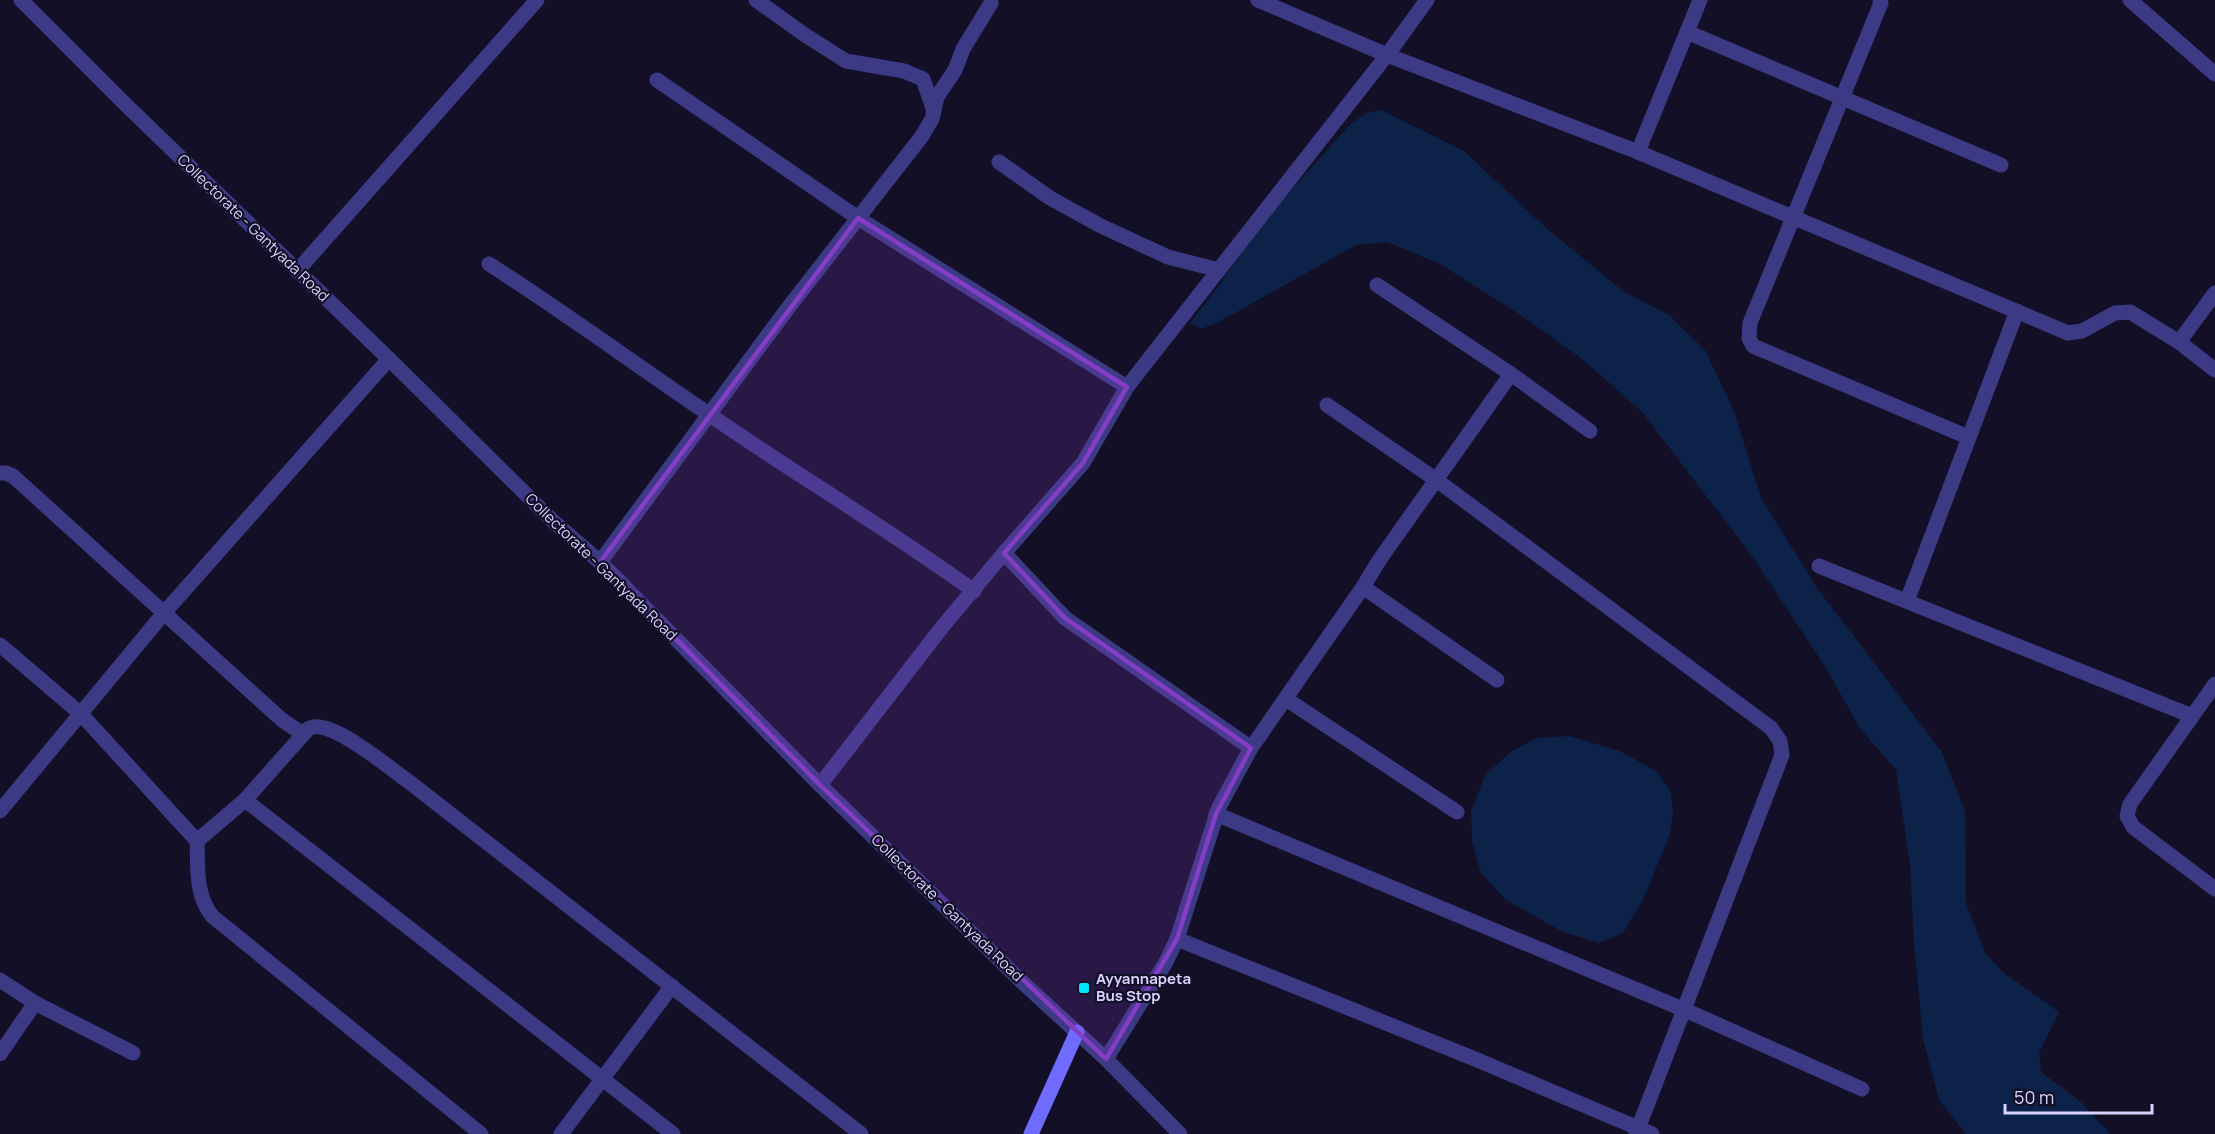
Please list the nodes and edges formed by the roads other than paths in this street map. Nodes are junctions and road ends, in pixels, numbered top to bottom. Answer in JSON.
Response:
{"nodes":[{"id":1,"x":21,"y":0,"type":"edge"},
{"id":2,"x":537,"y":0,"type":"edge"},
{"id":3,"x":756,"y":0,"type":"edge"},
{"id":4,"x":1258,"y":0,"type":"edge"},
{"id":5,"x":1427,"y":0,"type":"edge"},
{"id":6,"x":1700,"y":0,"type":"edge"},
{"id":7,"x":1880,"y":0,"type":"edge"},
{"id":8,"x":2130,"y":0,"type":"edge"},
{"id":9,"x":991,"y":3,"type":"dead end"},
{"id":10,"x":1687,"y":32,"type":"junction"},
{"id":11,"x":1387,"y":55,"type":"junction"},
{"id":12,"x":2215,"y":74,"type":"edge"},
{"id":13,"x":657,"y":80,"type":"dead end"},
{"id":14,"x":1843,"y":98,"type":"junction"},
{"id":15,"x":934,"y":111,"type":"junction"},
{"id":16,"x":1638,"y":152,"type":"junction"},
{"id":17,"x":999,"y":162,"type":"dead end"},
{"id":18,"x":2001,"y":165,"type":"dead end"},
{"id":19,"x":858,"y":218,"type":"junction"},
{"id":20,"x":1795,"y":218,"type":"junction"},
{"id":21,"x":489,"y":264,"type":"dead end"},
{"id":22,"x":1219,"y":270,"type":"junction"},
{"id":23,"x":297,"y":271,"type":"junction"},
{"id":24,"x":1377,"y":285,"type":"dead end"},
{"id":25,"x":2215,"y":293,"type":"edge"},
{"id":26,"x":2017,"y":311,"type":"junction"},
{"id":27,"x":2179,"y":342,"type":"junction"},
{"id":28,"x":389,"y":359,"type":"junction"},
{"id":29,"x":2215,"y":370,"type":"edge"},
{"id":30,"x":1511,"y":374,"type":"junction"},
{"id":31,"x":1127,"y":387,"type":"junction"},
{"id":32,"x":1327,"y":405,"type":"dead end"},
{"id":33,"x":709,"y":414,"type":"junction"},
{"id":34,"x":1590,"y":431,"type":"dead end"},
{"id":35,"x":1968,"y":436,"type":"junction"},
{"id":36,"x":0,"y":473,"type":"edge"},
{"id":37,"x":1435,"y":479,"type":"junction"},
{"id":38,"x":1004,"y":553,"type":"junction"},
{"id":39,"x":600,"y":562,"type":"junction"},
{"id":40,"x":1819,"y":566,"type":"dead end"},
{"id":41,"x":1362,"y":587,"type":"junction"},
{"id":42,"x":974,"y":591,"type":"junction"},
{"id":43,"x":1907,"y":601,"type":"junction"},
{"id":44,"x":164,"y":613,"type":"junction"},
{"id":45,"x":0,"y":645,"type":"edge"},
{"id":46,"x":1497,"y":680,"type":"dead end"},
{"id":47,"x":2215,"y":684,"type":"edge"},
{"id":48,"x":1286,"y":699,"type":"junction"},
{"id":49,"x":81,"y":714,"type":"junction"},
{"id":50,"x":2192,"y":716,"type":"junction"},
{"id":51,"x":303,"y":734,"type":"junction"},
{"id":52,"x":1251,"y":748,"type":"junction"},
{"id":53,"x":820,"y":785,"type":"junction"},
{"id":54,"x":245,"y":800,"type":"junction"},
{"id":55,"x":0,"y":811,"type":"edge"},
{"id":56,"x":1457,"y":812,"type":"dead end"},
{"id":57,"x":1216,"y":814,"type":"junction"},
{"id":58,"x":197,"y":840,"type":"junction"},
{"id":59,"x":2215,"y":889,"type":"edge"},
{"id":60,"x":1177,"y":939,"type":"junction"},
{"id":61,"x":0,"y":980,"type":"edge"},
{"id":62,"x":672,"y":986,"type":"junction"},
{"id":63,"x":35,"y":1003,"type":"junction"},
{"id":64,"x":1685,"y":1010,"type":"junction"},
{"id":65,"x":1077,"y":1032,"type":"junction"},
{"id":66,"x":133,"y":1053,"type":"dead end"},
{"id":67,"x":0,"y":1054,"type":"edge"},
{"id":68,"x":1106,"y":1059,"type":"junction"},
{"id":69,"x":601,"y":1078,"type":"junction"},
{"id":70,"x":1862,"y":1089,"type":"dead end"},
{"id":71,"x":1642,"y":1132,"type":"edge"},
{"id":72,"x":481,"y":1134,"type":"edge"},
{"id":73,"x":561,"y":1134,"type":"edge"},
{"id":74,"x":673,"y":1134,"type":"edge"},
{"id":75,"x":861,"y":1134,"type":"edge"},
{"id":76,"x":1031,"y":1134,"type":"edge"},
{"id":77,"x":1180,"y":1134,"type":"edge"}],
"edges":[{"from":1,"to":23,"type":"street","name":"Collectorate - Gantyada Road"},
{"from":2,"to":23,"type":"street"},
{"from":3,"to":15,"type":"street"},
{"from":4,"to":11,"type":"street"},
{"from":5,"to":11,"type":"street"},
{"from":6,"to":10,"type":"street"},
{"from":7,"to":14,"type":"street"},
{"from":8,"to":12,"type":"street"},
{"from":9,"to":15,"type":"street"},
{"from":10,"to":14,"type":"street"},
{"from":10,"to":16,"type":"street"},
{"from":11,"to":16,"type":"street"},
{"from":11,"to":22,"type":"street"},
{"from":13,"to":19,"type":"street"},
{"from":14,"to":18,"type":"street"},
{"from":14,"to":20,"type":"street"},
{"from":15,"to":19,"type":"street"},
{"from":16,"to":20,"type":"street"},
{"from":17,"to":22,"type":"street"},
{"from":19,"to":31,"type":"street"},
{"from":19,"to":33,"type":"street"},
{"from":20,"to":26,"type":"street"},
{"from":20,"to":35,"type":"street"},
{"from":21,"to":33,"type":"street"},
{"from":22,"to":31,"type":"street"},
{"from":23,"to":28,"type":"street","name":"Collectorate - Gantyada Road"},
{"from":24,"to":30,"type":"street"},
{"from":25,"to":27,"type":"street"},
{"from":26,"to":27,"type":"street"},
{"from":26,"to":35,"type":"street"},
{"from":27,"to":29,"type":"street"},
{"from":28,"to":39,"type":"street","name":"Collectorate - Gantyada Road"},
{"from":28,"to":44,"type":"street"},
{"from":30,"to":34,"type":"street"},
{"from":30,"to":37,"type":"street"},
{"from":31,"to":38,"type":"street"},
{"from":32,"to":37,"type":"street"},
{"from":33,"to":39,"type":"street"},
{"from":33,"to":42,"type":"street"},
{"from":35,"to":43,"type":"street"},
{"from":36,"to":44,"type":"street"},
{"from":37,"to":41,"type":"street"},
{"from":37,"to":64,"type":"street"},
{"from":38,"to":42,"type":"street"},
{"from":38,"to":52,"type":"street"},
{"from":39,"to":53,"type":"street","name":"Collectorate - Gantyada Road"},
{"from":40,"to":43,"type":"street"},
{"from":41,"to":46,"type":"street"},
{"from":41,"to":48,"type":"street"},
{"from":42,"to":53,"type":"street"},
{"from":43,"to":50,"type":"street"},
{"from":44,"to":49,"type":"street"},
{"from":44,"to":51,"type":"street"},
{"from":45,"to":49,"type":"street"},
{"from":47,"to":50,"type":"street"},
{"from":48,"to":52,"type":"street"},
{"from":48,"to":56,"type":"street"},
{"from":49,"to":55,"type":"street"},
{"from":49,"to":58,"type":"street"},
{"from":50,"to":59,"type":"street"},
{"from":51,"to":54,"type":"street"},
{"from":51,"to":62,"type":"street"},
{"from":52,"to":57,"type":"street"},
{"from":53,"to":65,"type":"street","name":"Collectorate - Gantyada Road"},
{"from":54,"to":58,"type":"street"},
{"from":54,"to":69,"type":"street"},
{"from":57,"to":60,"type":"street"},
{"from":57,"to":64,"type":"street"},
{"from":58,"to":72,"type":"street"},
{"from":60,"to":68,"type":"street"},
{"from":60,"to":71,"type":"street"},
{"from":61,"to":63,"type":"street"},
{"from":62,"to":69,"type":"street"},
{"from":62,"to":75,"type":"street"},
{"from":63,"to":66,"type":"street"},
{"from":63,"to":67,"type":"street"},
{"from":64,"to":70,"type":"street"},
{"from":64,"to":71,"type":"street"},
{"from":65,"to":68,"type":"street","name":"Collectorate - Gantyada Road"},
{"from":65,"to":76,"type":"main road"},
{"from":68,"to":77,"type":"street","name":"Collectorate - Gantyada Road"},
{"from":69,"to":73,"type":"street"},
{"from":69,"to":74,"type":"street"}]}
